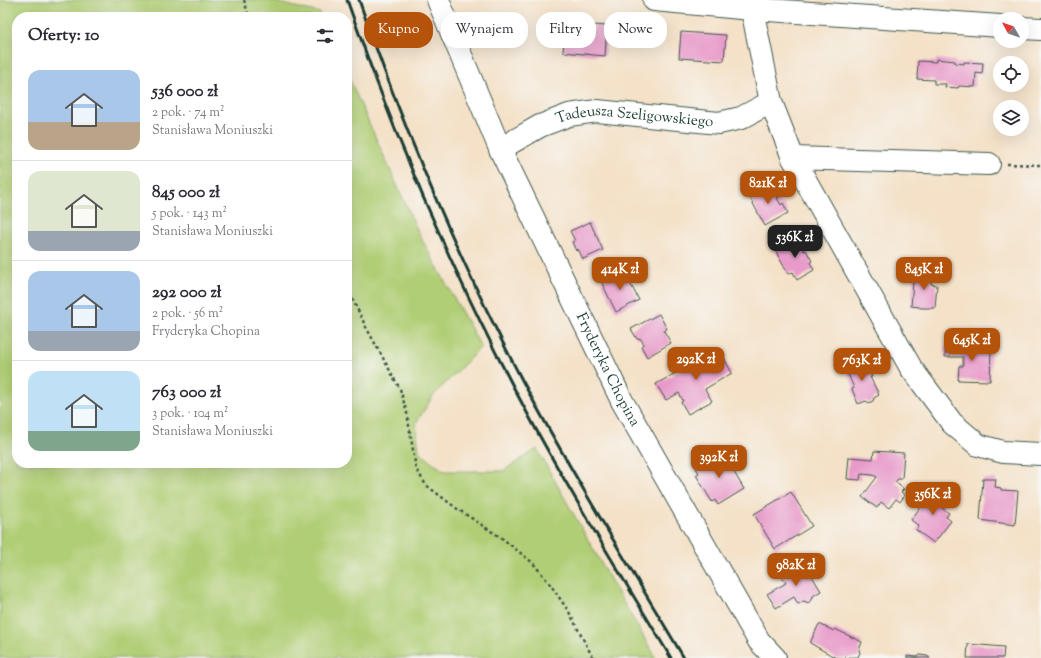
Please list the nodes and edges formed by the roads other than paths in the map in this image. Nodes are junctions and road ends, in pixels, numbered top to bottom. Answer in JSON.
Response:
{"nodes":[{"id":1,"x":438,"y":0,"type":"edge"},
{"id":2,"x":654,"y":0,"type":"edge"},
{"id":3,"x":753,"y":5,"type":"edge"},
{"id":4,"x":993,"y":25,"type":"edge"},
{"id":5,"x":1029,"y":28,"type":"edge"},
{"id":6,"x":1041,"y":29,"type":"edge"},
{"id":7,"x":771,"y":102,"type":"junction"},
{"id":8,"x":500,"y":149,"type":"junction"},
{"id":9,"x":793,"y":158,"type":"junction"},
{"id":10,"x":989,"y":164,"type":"road end"},
{"id":11,"x":1041,"y":454,"type":"edge"},
{"id":12,"x":775,"y":658,"type":"edge"}],
"edges":[{"from":1,"to":8,"type":"street","name":"Fryderyka Chopina"},
{"from":2,"to":3,"type":"street"},
{"from":3,"to":4,"type":"street"},
{"from":3,"to":7,"type":"street"},
{"from":5,"to":6,"type":"street"},
{"from":7,"to":8,"type":"street","name":"Tadeusza Szeligowskiego"},
{"from":7,"to":9,"type":"street"},
{"from":8,"to":12,"type":"street","name":"Fryderyka Chopina"},
{"from":9,"to":10,"type":"street"},
{"from":9,"to":11,"type":"street"}]}
